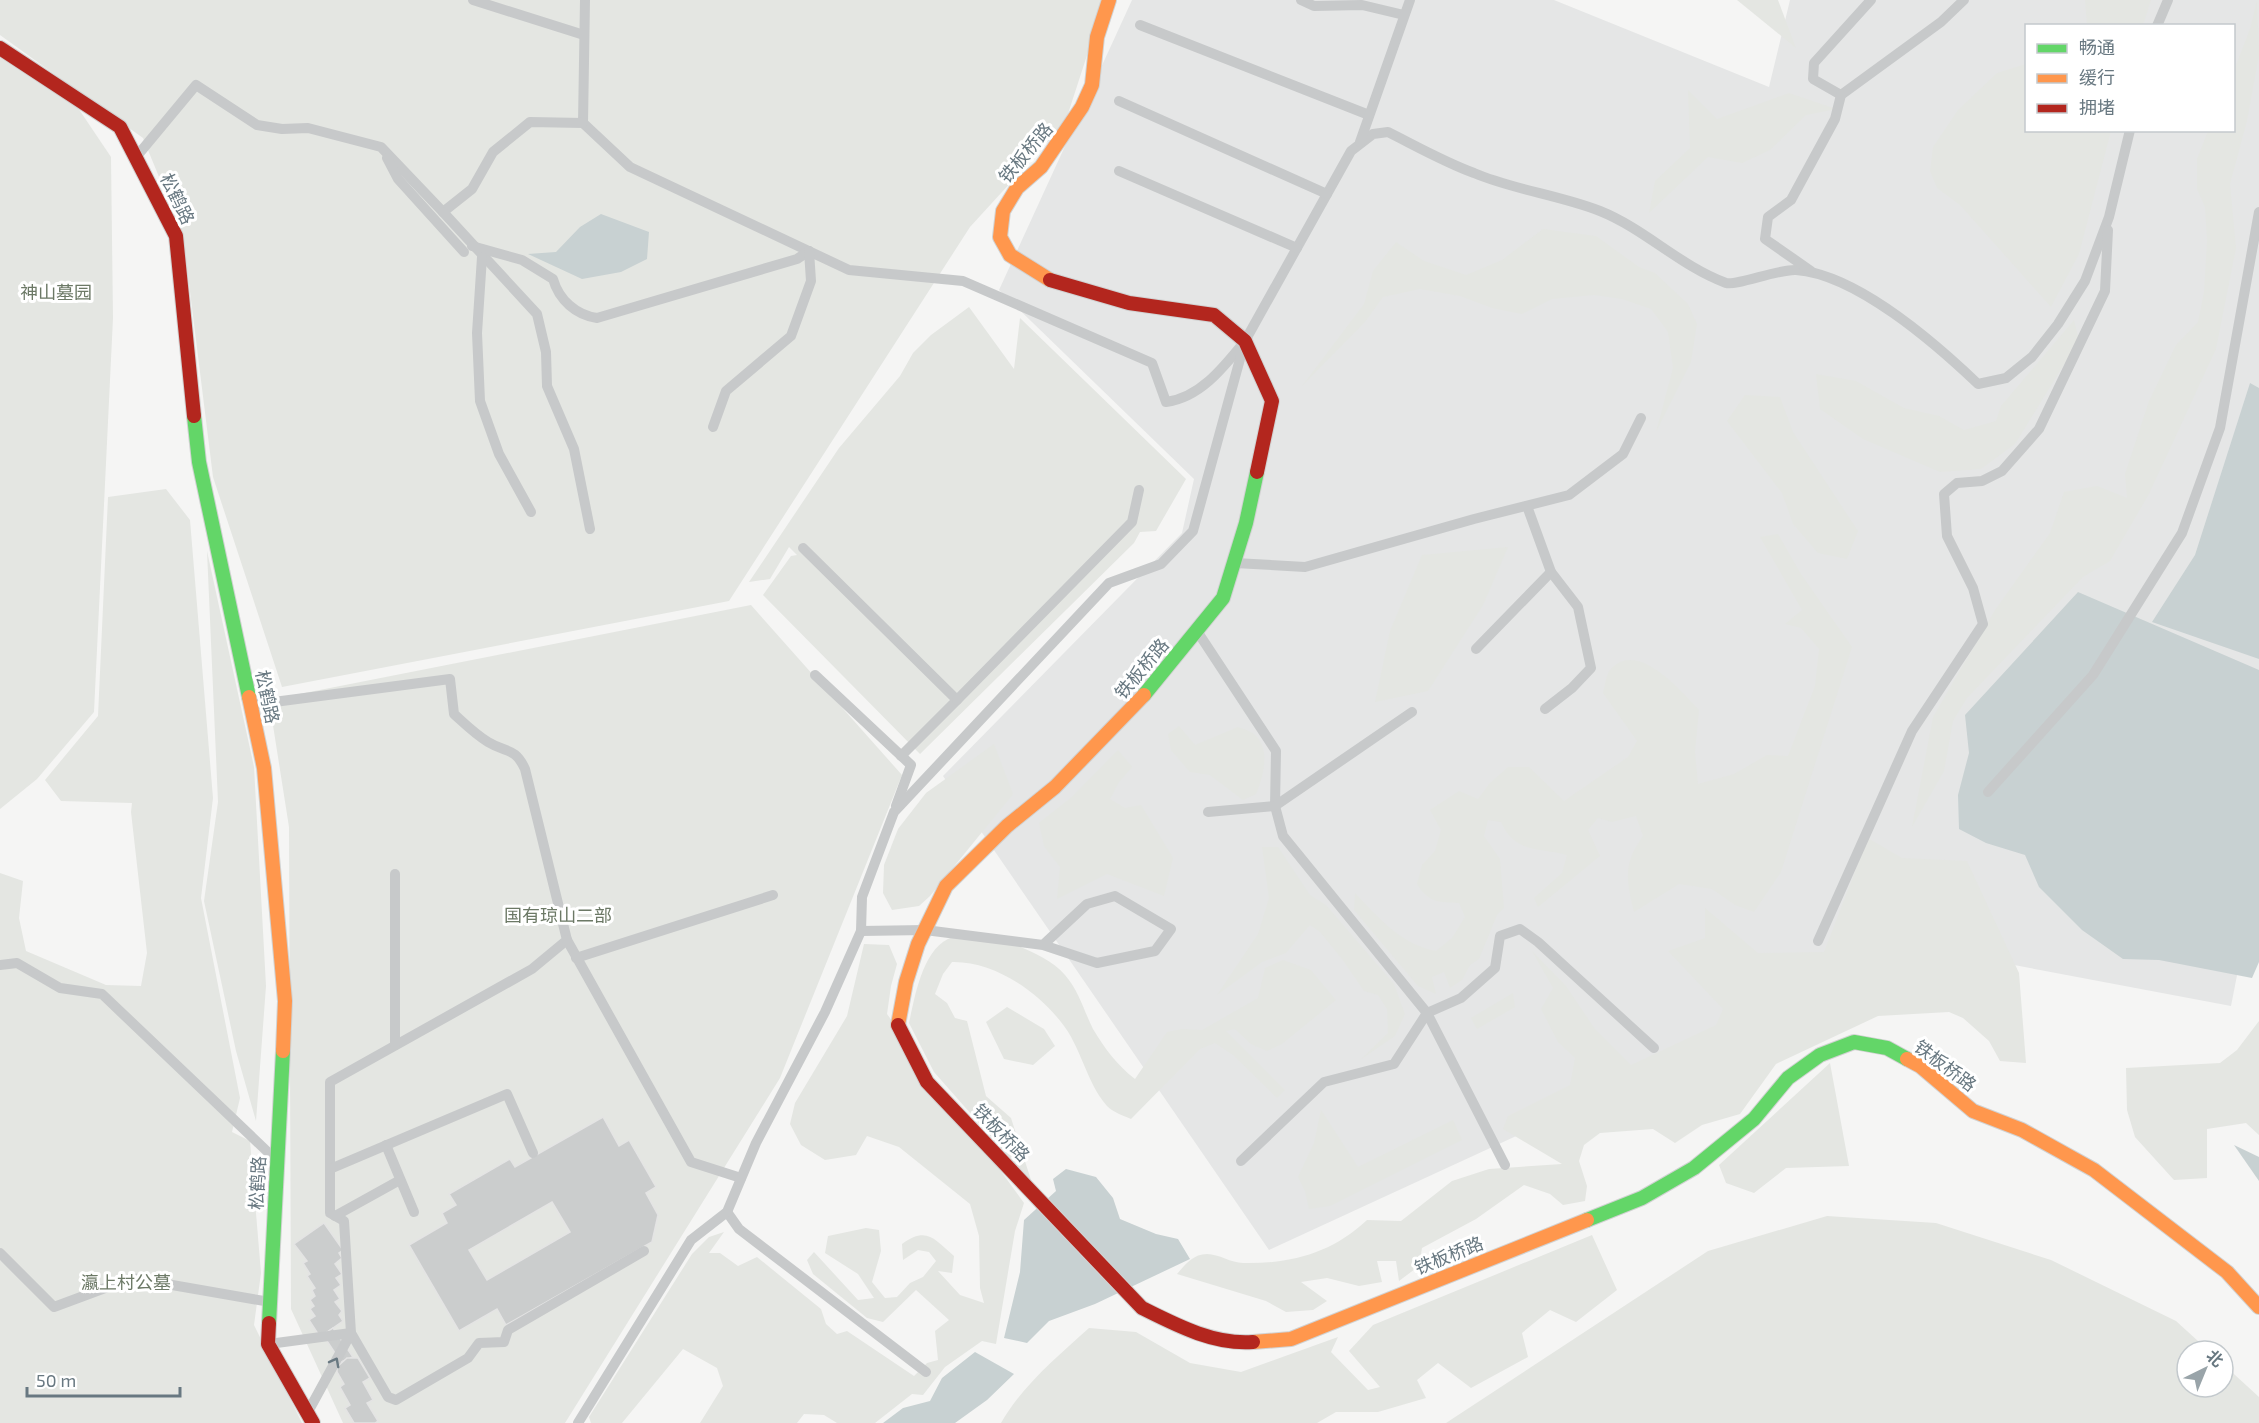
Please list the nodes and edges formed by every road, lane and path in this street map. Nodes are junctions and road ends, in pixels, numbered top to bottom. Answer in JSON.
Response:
{"nodes":[{"id":1,"x":473,"y":0,"type":"edge"},
{"id":2,"x":585,"y":0,"type":"edge"},
{"id":3,"x":1109,"y":0,"type":"edge"},
{"id":4,"x":1301,"y":0,"type":"edge"},
{"id":5,"x":1410,"y":0,"type":"edge"},
{"id":6,"x":1871,"y":0,"type":"edge"},
{"id":7,"x":1964,"y":0,"type":"edge"},
{"id":8,"x":2168,"y":0,"type":"edge"},
{"id":9,"x":1404,"y":15,"type":"junction"},
{"id":10,"x":2158,"y":24,"type":"edge"},
{"id":11,"x":1140,"y":25,"type":"dead end"},
{"id":12,"x":585,"y":35,"type":"junction"},
{"id":13,"x":0,"y":48,"type":"edge"},
{"id":14,"x":1841,"y":95,"type":"junction"},
{"id":15,"x":1119,"y":100,"type":"dead end"},
{"id":16,"x":1369,"y":115,"type":"junction"},
{"id":17,"x":583,"y":123,"type":"junction"},
{"id":18,"x":2130,"y":132,"type":"edge"},
{"id":19,"x":1360,"y":142,"type":"junction"},
{"id":20,"x":381,"y":147,"type":"junction"},
{"id":21,"x":136,"y":157,"type":"junction"},
{"id":22,"x":1119,"y":171,"type":"dead end"},
{"id":23,"x":1327,"y":194,"type":"junction"},
{"id":24,"x":443,"y":212,"type":"junction"},
{"id":25,"x":2259,"y":212,"type":"edge"},
{"id":26,"x":2109,"y":217,"type":"junction"},
{"id":27,"x":1297,"y":248,"type":"junction"},
{"id":28,"x":468,"y":249,"type":"junction"},
{"id":29,"x":809,"y":251,"type":"junction"},
{"id":30,"x":482,"y":257,"type":"junction"},
{"id":31,"x":1811,"y":271,"type":"junction"},
{"id":32,"x":1245,"y":341,"type":"junction"},
{"id":33,"x":1641,"y":418,"type":"dead end"},
{"id":34,"x":713,"y":427,"type":"dead end"},
{"id":35,"x":1139,"y":490,"type":"dead end"},
{"id":36,"x":1527,"y":506,"type":"junction"},
{"id":37,"x":531,"y":512,"type":"dead end"},
{"id":38,"x":590,"y":529,"type":"dead end"},
{"id":39,"x":802,"y":548,"type":"dead end"},
{"id":40,"x":1234,"y":563,"type":"junction"},
{"id":41,"x":1551,"y":572,"type":"junction"},
{"id":42,"x":1197,"y":631,"type":"junction"},
{"id":43,"x":1476,"y":649,"type":"dead end"},
{"id":44,"x":815,"y":675,"type":"dead end"},
{"id":45,"x":957,"y":700,"type":"junction"},
{"id":46,"x":251,"y":705,"type":"junction"},
{"id":47,"x":1545,"y":709,"type":"dead end"},
{"id":48,"x":1412,"y":712,"type":"dead end"},
{"id":49,"x":901,"y":756,"type":"junction"},
{"id":50,"x":1988,"y":792,"type":"dead end"},
{"id":51,"x":1275,"y":806,"type":"junction"},
{"id":52,"x":894,"y":812,"type":"junction"},
{"id":53,"x":1208,"y":812,"type":"dead end"},
{"id":54,"x":395,"y":874,"type":"dead end"},
{"id":55,"x":773,"y":895,"type":"dead end"},
{"id":56,"x":925,"y":930,"type":"junction"},
{"id":57,"x":861,"y":931,"type":"junction"},
{"id":58,"x":567,"y":940,"type":"junction"},
{"id":59,"x":1818,"y":941,"type":"dead end"},
{"id":60,"x":1043,"y":945,"type":"junction"},
{"id":61,"x":576,"y":958,"type":"junction"},
{"id":62,"x":0,"y":965,"type":"edge"},
{"id":63,"x":1427,"y":1013,"type":"junction"},
{"id":64,"x":395,"y":1045,"type":"junction"},
{"id":65,"x":1654,"y":1048,"type":"dead end"},
{"id":66,"x":386,"y":1145,"type":"junction"},
{"id":67,"x":533,"y":1153,"type":"dead end"},
{"id":68,"x":277,"y":1161,"type":"junction"},
{"id":69,"x":1241,"y":1161,"type":"dead end"},
{"id":70,"x":1505,"y":1164,"type":"dead end"},
{"id":71,"x":330,"y":1169,"type":"junction"},
{"id":72,"x":741,"y":1178,"type":"junction"},
{"id":73,"x":400,"y":1180,"type":"junction"},
{"id":74,"x":414,"y":1212,"type":"dead end"},
{"id":75,"x":727,"y":1212,"type":"junction"},
{"id":76,"x":334,"y":1216,"type":"junction"},
{"id":77,"x":644,"y":1251,"type":"dead end"},
{"id":78,"x":0,"y":1252,"type":"edge"},
{"id":79,"x":270,"y":1302,"type":"junction"},
{"id":80,"x":2259,"y":1307,"type":"edge"},
{"id":81,"x":351,"y":1333,"type":"junction"},
{"id":82,"x":268,"y":1344,"type":"junction"},
{"id":83,"x":926,"y":1372,"type":"dead end"},
{"id":84,"x":311,"y":1418,"type":"edge"},
{"id":85,"x":578,"y":1423,"type":"edge"}],
"edges":[{"from":1,"to":12,"type":"lane"},
{"from":2,"to":12,"type":"lane"},
{"from":3,"to":32,"type":"street","name":"铁板桥路"},
{"from":4,"to":9,"type":"lane"},
{"from":5,"to":9,"type":"lane"},
{"from":6,"to":14,"type":"lane"},
{"from":7,"to":14,"type":"lane"},
{"from":8,"to":10,"type":"lane"},
{"from":9,"to":16,"type":"lane"},
{"from":11,"to":16,"type":"lane"},
{"from":12,"to":17,"type":"lane"},
{"from":13,"to":21,"type":"street","name":"松鹤路"},
{"from":14,"to":31,"type":"lane"},
{"from":15,"to":23,"type":"lane"},
{"from":16,"to":19,"type":"lane"},
{"from":17,"to":24,"type":"lane"},
{"from":17,"to":29,"type":"lane"},
{"from":18,"to":26,"type":"lane"},
{"from":19,"to":23,"type":"lane"},
{"from":19,"to":31,"type":"lane"},
{"from":20,"to":21,"type":"lane"},
{"from":20,"to":24,"type":"lane"},
{"from":20,"to":28,"type":"lane"},
{"from":21,"to":46,"type":"street","name":"松鹤路"},
{"from":22,"to":27,"type":"lane"},
{"from":23,"to":27,"type":"lane"},
{"from":24,"to":28,"type":"lane"},
{"from":25,"to":50,"type":"lane"},
{"from":26,"to":31,"type":"lane"},
{"from":26,"to":59,"type":"lane"},
{"from":27,"to":32,"type":"lane"},
{"from":28,"to":29,"type":"lane"},
{"from":28,"to":30,"type":"lane"},
{"from":29,"to":32,"type":"lane"},
{"from":29,"to":34,"type":"lane"},
{"from":30,"to":37,"type":"lane"},
{"from":30,"to":38,"type":"lane"},
{"from":32,"to":40,"type":"street","name":"铁板桥路"},
{"from":32,"to":52,"type":"lane"},
{"from":33,"to":36,"type":"lane"},
{"from":35,"to":45,"type":"lane"},
{"from":36,"to":40,"type":"lane"},
{"from":36,"to":41,"type":"lane"},
{"from":39,"to":45,"type":"lane"},
{"from":40,"to":42,"type":"street","name":"铁板桥路"},
{"from":41,"to":43,"type":"lane"},
{"from":41,"to":47,"type":"lane"},
{"from":42,"to":51,"type":"lane"},
{"from":42,"to":56,"type":"street","name":"铁板桥路"},
{"from":44,"to":49,"type":"lane"},
{"from":45,"to":49,"type":"lane"},
{"from":46,"to":58,"type":"lane"},
{"from":46,"to":68,"type":"street","name":"松鹤路"},
{"from":48,"to":51,"type":"lane"},
{"from":49,"to":52,"type":"lane"},
{"from":51,"to":53,"type":"lane"},
{"from":51,"to":63,"type":"lane"},
{"from":52,"to":57,"type":"lane"},
{"from":54,"to":64,"type":"lane"},
{"from":55,"to":61,"type":"lane"},
{"from":56,"to":57,"type":"lane"},
{"from":56,"to":60,"type":"lane"},
{"from":56,"to":80,"type":"street","name":"铁板桥路"},
{"from":57,"to":72,"type":"lane"},
{"from":58,"to":61,"type":"lane"},
{"from":58,"to":64,"type":"lane"},
{"from":60,"to":60,"type":"lane"},
{"from":61,"to":72,"type":"lane"},
{"from":62,"to":68,"type":"lane"},
{"from":63,"to":65,"type":"lane"},
{"from":63,"to":69,"type":"lane"},
{"from":63,"to":70,"type":"lane"},
{"from":64,"to":71,"type":"lane"},
{"from":66,"to":67,"type":"lane"},
{"from":66,"to":71,"type":"lane"},
{"from":66,"to":73,"type":"lane"},
{"from":68,"to":79,"type":"street","name":"松鹤路"},
{"from":71,"to":76,"type":"lane"},
{"from":72,"to":75,"type":"lane"},
{"from":73,"to":74,"type":"lane"},
{"from":73,"to":76,"type":"lane"},
{"from":75,"to":83,"type":"lane"},
{"from":75,"to":85,"type":"lane"},
{"from":76,"to":81,"type":"lane"},
{"from":77,"to":81,"type":"lane"},
{"from":78,"to":79,"type":"lane"},
{"from":79,"to":82,"type":"street","name":"松鹤路"},
{"from":81,"to":82,"type":"lane"},
{"from":84,"to":81,"type":"lane","one_way":true},
{"from":82,"to":84,"type":"street"}]}
